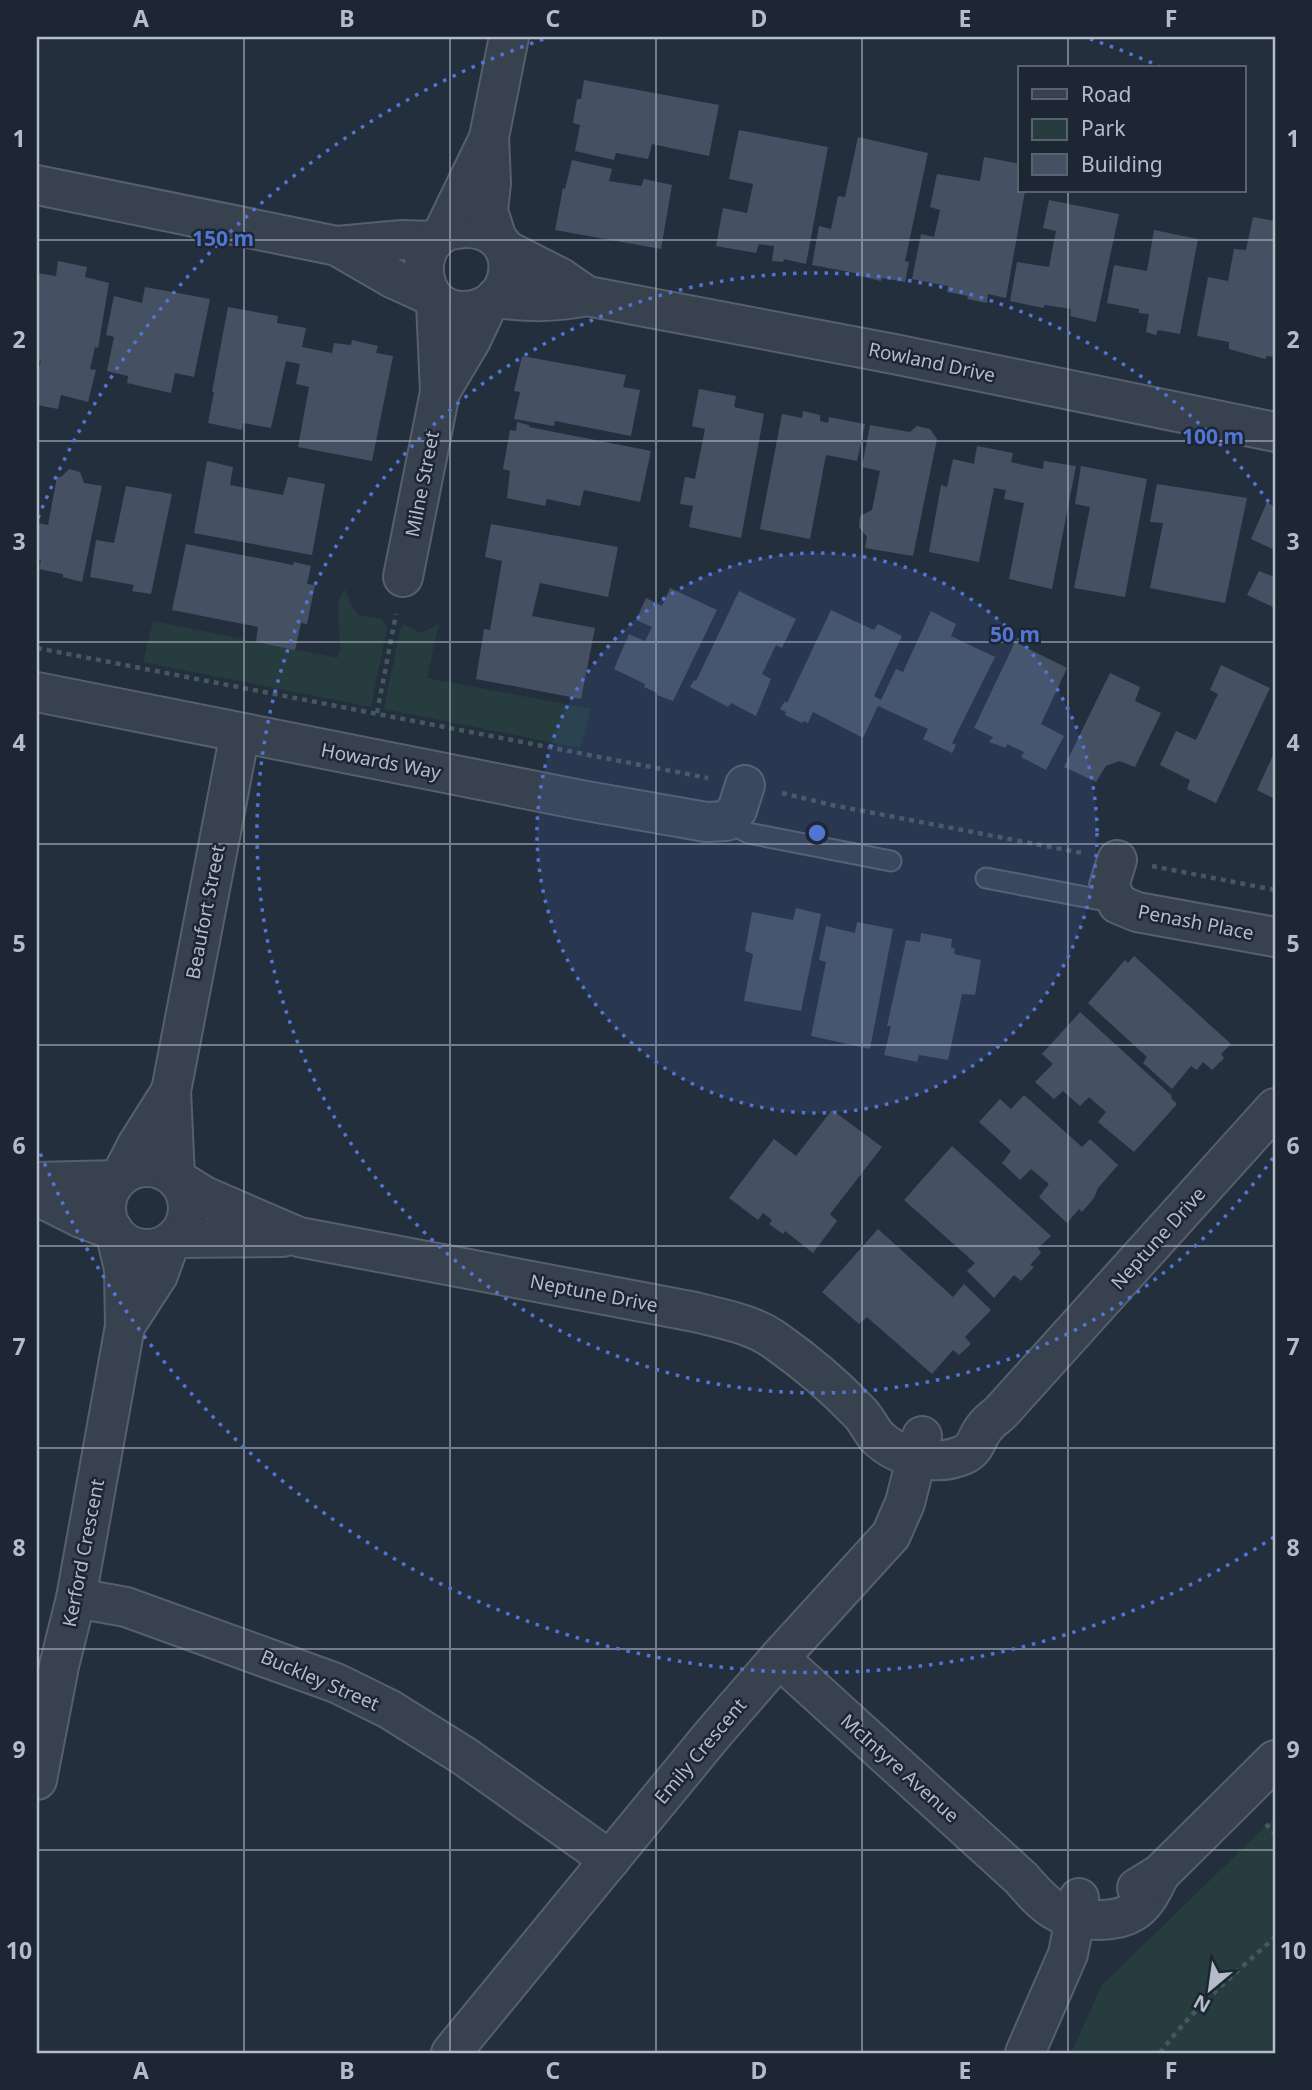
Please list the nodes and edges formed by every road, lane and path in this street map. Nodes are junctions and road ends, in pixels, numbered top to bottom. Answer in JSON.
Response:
{"nodes":[{"id":1,"x":509,"y":37,"type":"edge"},
{"id":2,"x":489,"y":137,"type":"junction"},
{"id":3,"x":37,"y":186,"type":"edge"},
{"id":4,"x":439,"y":237,"type":"junction"},
{"id":5,"x":501,"y":245,"type":"junction"},
{"id":6,"x":337,"y":246,"type":"junction"},
{"id":7,"x":587,"y":296,"type":"junction"},
{"id":8,"x":433,"y":299,"type":"junction"},
{"id":9,"x":491,"y":302,"type":"junction"},
{"id":10,"x":440,"y":392,"type":"junction"},
{"id":11,"x":1275,"y":432,"type":"edge"},
{"id":12,"x":403,"y":577,"type":"joint"},
{"id":13,"x":37,"y":648,"type":"edge"},
{"id":14,"x":37,"y":692,"type":"edge"},
{"id":15,"x":376,"y":713,"type":"junction"},
{"id":16,"x":240,"y":733,"type":"junction"},
{"id":17,"x":745,"y":785,"type":"junction"},
{"id":18,"x":726,"y":821,"type":"junction"},
{"id":19,"x":1117,"y":860,"type":"junction"},
{"id":20,"x":891,"y":861,"type":"dead end"},
{"id":21,"x":986,"y":878,"type":"dead end"},
{"id":22,"x":1275,"y":890,"type":"edge"},
{"id":23,"x":1118,"y":904,"type":"junction"},
{"id":24,"x":1275,"y":937,"type":"edge"},
{"id":25,"x":171,"y":1091,"type":"junction"},
{"id":26,"x":1275,"y":1108,"type":"edge"},
{"id":27,"x":119,"y":1178,"type":"junction"},
{"id":28,"x":176,"y":1178,"type":"junction"},
{"id":29,"x":37,"y":1182,"type":"edge"},
{"id":30,"x":37,"y":1196,"type":"edge"},
{"id":31,"x":115,"y":1232,"type":"junction"},
{"id":32,"x":299,"y":1237,"type":"junction"},
{"id":33,"x":173,"y":1240,"type":"junction"},
{"id":34,"x":125,"y":1326,"type":"junction"},
{"id":35,"x":920,"y":1447,"type":"junction"},
{"id":36,"x":76,"y":1598,"type":"junction"},
{"id":37,"x":779,"y":1658,"type":"junction"},
{"id":38,"x":1275,"y":1760,"type":"edge"},
{"id":39,"x":37,"y":1780,"type":"edge"},
{"id":40,"x":610,"y":1860,"type":"junction"},
{"id":41,"x":1078,"y":1909,"type":"junction"},
{"id":42,"x":1275,"y":1937,"type":"edge"},
{"id":43,"x":452,"y":2053,"type":"edge"},
{"id":44,"x":1025,"y":2053,"type":"edge"},
{"id":45,"x":1160,"y":2053,"type":"edge"}],
"edges":[{"from":1,"to":2,"type":"street"},
{"from":2,"to":4,"type":"street"},
{"from":2,"to":5,"type":"street"},
{"from":3,"to":6,"type":"street"},
{"from":4,"to":5,"type":"street"},
{"from":4,"to":6,"type":"street"},
{"from":4,"to":8,"type":"street"},
{"from":5,"to":7,"type":"street","name":"Rowland Drive"},
{"from":5,"to":9,"type":"street"},
{"from":6,"to":8,"type":"street"},
{"from":7,"to":9,"type":"street","name":"Rowland Drive"},
{"from":7,"to":11,"type":"street","name":"Rowland Drive"},
{"from":8,"to":9,"type":"street"},
{"from":8,"to":10,"type":"street","name":"Milne Street"},
{"from":9,"to":10,"type":"street","name":"Milne Street"},
{"from":10,"to":12,"type":"street","name":"Milne Street"},
{"from":12,"to":15,"type":"path"},
{"from":13,"to":15,"type":"path"},
{"from":14,"to":16,"type":"street","name":"Howards Way"},
{"from":15,"to":17,"type":"path"},
{"from":16,"to":18,"type":"street","name":"Howards Way"},
{"from":16,"to":25,"type":"street","name":"Beaufort Street"},
{"from":17,"to":18,"type":"street"},
{"from":17,"to":19,"type":"path"},
{"from":18,"to":20,"type":"lane","name":"Howards Way"},
{"from":19,"to":22,"type":"path"},
{"from":19,"to":23,"type":"street","name":"Penash Place"},
{"from":21,"to":23,"type":"lane","name":"Penash Place"},
{"from":23,"to":24,"type":"street","name":"Penash Place"},
{"from":25,"to":27,"type":"street","name":"Beaufort Street"},
{"from":25,"to":28,"type":"street","name":"Beaufort Street"},
{"from":26,"to":35,"type":"street","name":"Neptune Drive"},
{"from":27,"to":28,"type":"street"},
{"from":27,"to":29,"type":"street"},
{"from":27,"to":31,"type":"street"},
{"from":28,"to":32,"type":"street","name":"Neptune Drive"},
{"from":28,"to":33,"type":"street"},
{"from":30,"to":31,"type":"street"},
{"from":31,"to":33,"type":"street"},
{"from":31,"to":34,"type":"street","name":"Kerford Crescent"},
{"from":32,"to":33,"type":"street","name":"Neptune Drive"},
{"from":32,"to":35,"type":"street","name":"Neptune Drive"},
{"from":33,"to":34,"type":"street","name":"Kerford Crescent"},
{"from":34,"to":36,"type":"street","name":"Kerford Crescent"},
{"from":35,"to":37,"type":"street","name":"Emily Crescent"},
{"from":36,"to":39,"type":"street","name":"Kerford Crescent"},
{"from":36,"to":40,"type":"street","name":"Buckley Street"},
{"from":37,"to":40,"type":"street","name":"Emily Crescent"},
{"from":37,"to":41,"type":"street","name":"McIntyre Avenue"},
{"from":38,"to":41,"type":"street","name":"McIntyre Avenue"},
{"from":40,"to":43,"type":"street","name":"Emily Crescent"},
{"from":41,"to":44,"type":"street"},
{"from":42,"to":45,"type":"path"}]}
